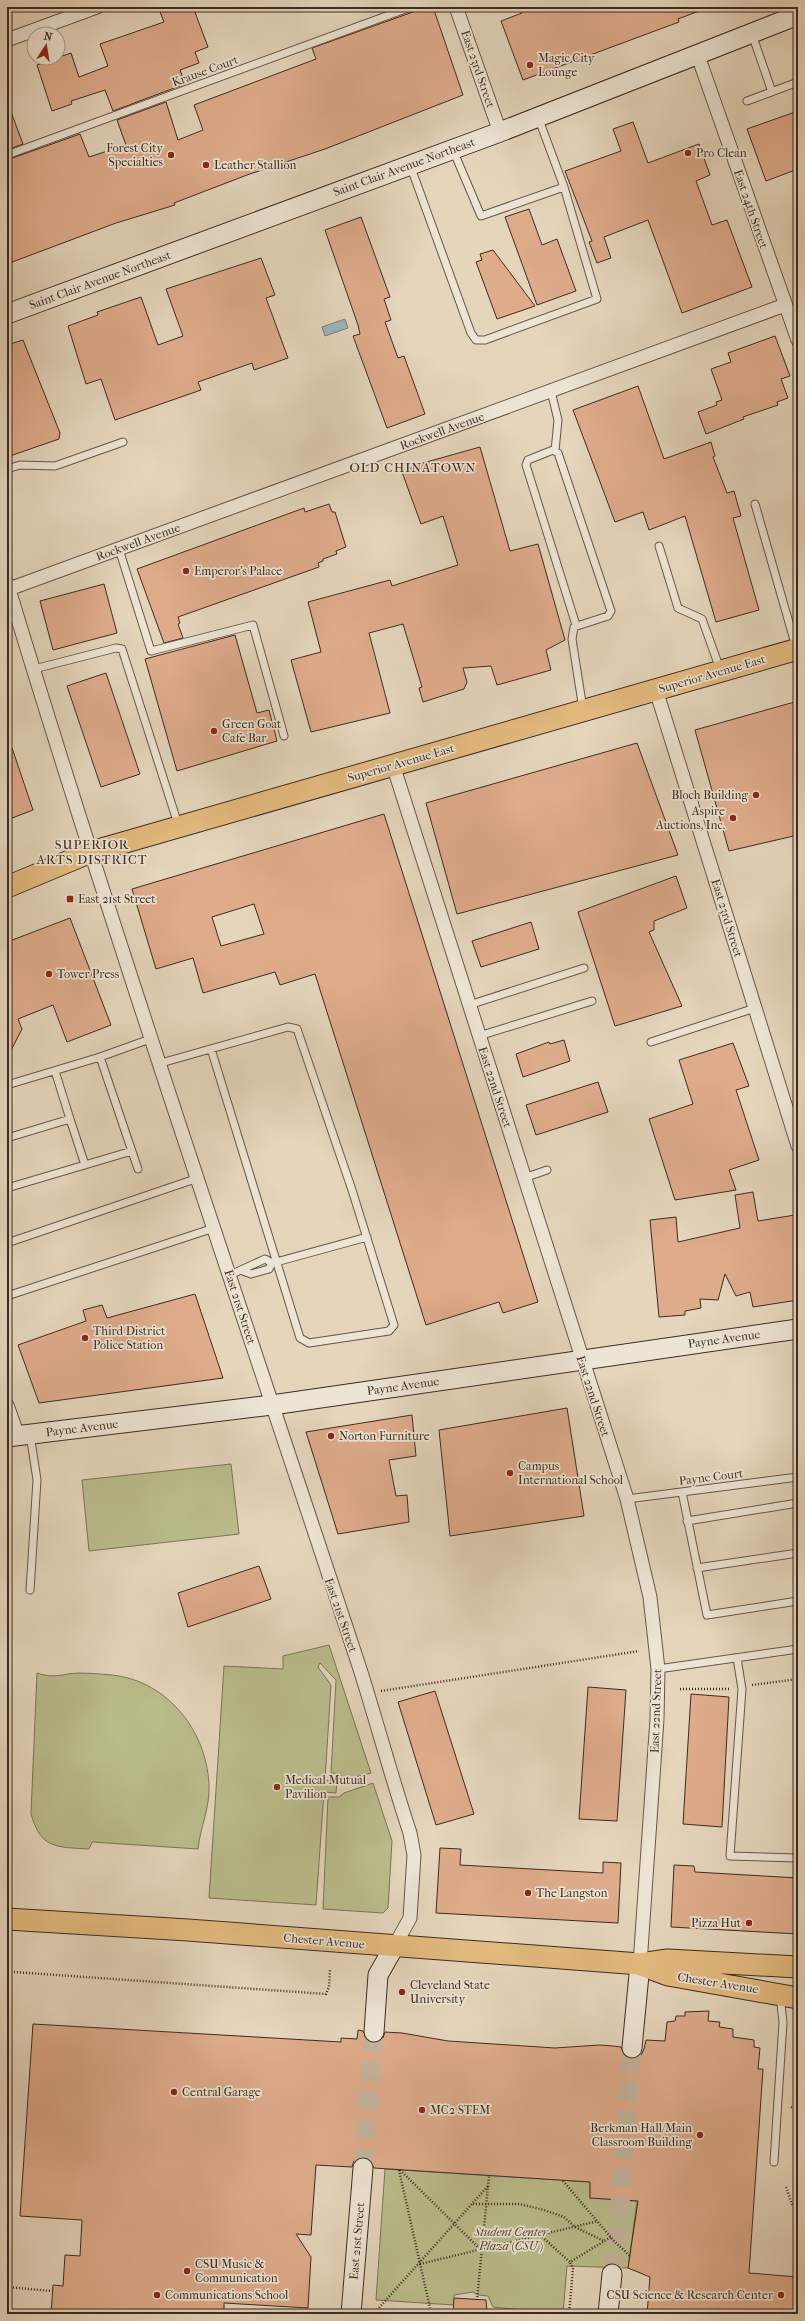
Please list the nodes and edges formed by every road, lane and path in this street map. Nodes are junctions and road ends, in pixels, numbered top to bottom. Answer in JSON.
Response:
{"nodes":[{"id":1,"x":98,"y":7,"type":"edge"},
{"id":2,"x":411,"y":7,"type":"edge"},
{"id":3,"x":456,"y":7,"type":"edge"},
{"id":4,"x":798,"y":15,"type":"edge"},
{"id":5,"x":752,"y":34,"type":"junction"},
{"id":6,"x":7,"y":40,"type":"edge"},
{"id":7,"x":698,"y":56,"type":"junction"},
{"id":8,"x":798,"y":82,"type":"edge"},
{"id":9,"x":772,"y":92,"type":"junction"},
{"id":10,"x":747,"y":101,"type":"dead end"},
{"id":11,"x":538,"y":117,"type":"junction"},
{"id":12,"x":500,"y":132,"type":"junction"},
{"id":13,"x":452,"y":149,"type":"junction"},
{"id":14,"x":7,"y":155,"type":"edge"},
{"id":15,"x":410,"y":165,"type":"junction"},
{"id":16,"x":564,"y":187,"type":"junction"},
{"id":17,"x":785,"y":305,"type":"junction"},
{"id":18,"x":7,"y":314,"type":"edge"},
{"id":19,"x":798,"y":340,"type":"edge"},
{"id":20,"x":551,"y":391,"type":"junction"},
{"id":21,"x":123,"y":442,"type":"dead end"},
{"id":22,"x":555,"y":451,"type":"junction"},
{"id":23,"x":7,"y":469,"type":"edge"},
{"id":24,"x":755,"y":504,"type":"dead end"},
{"id":25,"x":659,"y":546,"type":"dead end"},
{"id":26,"x":119,"y":549,"type":"junction"},
{"id":27,"x":8,"y":586,"type":"edge"},
{"id":28,"x":576,"y":625,"type":"junction"},
{"id":29,"x":797,"y":649,"type":"edge"},
{"id":30,"x":34,"y":669,"type":"junction"},
{"id":31,"x":721,"y":671,"type":"junction"},
{"id":32,"x":656,"y":690,"type":"junction"},
{"id":33,"x":584,"y":711,"type":"junction"},
{"id":34,"x":284,"y":736,"type":"dead end"},
{"id":35,"x":393,"y":765,"type":"junction"},
{"id":36,"x":179,"y":826,"type":"junction"},
{"id":37,"x":92,"y":852,"type":"junction"},
{"id":38,"x":7,"y":887,"type":"edge"},
{"id":39,"x":584,"y":968,"type":"dead end"},
{"id":40,"x":592,"y":1001,"type":"dead end"},
{"id":41,"x":469,"y":1005,"type":"junction"},
{"id":42,"x":755,"y":1008,"type":"junction"},
{"id":43,"x":479,"y":1036,"type":"junction"},
{"id":44,"x":153,"y":1038,"type":"junction"},
{"id":45,"x":651,"y":1042,"type":"dead end"},
{"id":46,"x":211,"y":1049,"type":"junction"},
{"id":47,"x":100,"y":1057,"type":"junction"},
{"id":48,"x":161,"y":1063,"type":"junction"},
{"id":49,"x":55,"y":1071,"type":"junction"},
{"id":50,"x":7,"y":1085,"type":"edge"},
{"id":51,"x":70,"y":1119,"type":"junction"},
{"id":52,"x":7,"y":1138,"type":"edge"},
{"id":53,"x":798,"y":1146,"type":"edge"},
{"id":54,"x":132,"y":1150,"type":"junction"},
{"id":55,"x":85,"y":1165,"type":"junction"},
{"id":56,"x":138,"y":1169,"type":"dead end"},
{"id":57,"x":547,"y":1170,"type":"dead end"},
{"id":58,"x":198,"y":1178,"type":"junction"},
{"id":59,"x":524,"y":1178,"type":"junction"},
{"id":60,"x":7,"y":1188,"type":"edge"},
{"id":61,"x":214,"y":1228,"type":"junction"},
{"id":62,"x":367,"y":1237,"type":"junction"},
{"id":63,"x":7,"y":1243,"type":"edge"},
{"id":64,"x":274,"y":1263,"type":"junction"},
{"id":65,"x":230,"y":1275,"type":"junction"},
{"id":66,"x":7,"y":1296,"type":"edge"},
{"id":67,"x":798,"y":1329,"type":"edge"},
{"id":68,"x":582,"y":1360,"type":"junction"},
{"id":69,"x":7,"y":1405,"type":"edge"},
{"id":70,"x":272,"y":1405,"type":"junction"},
{"id":71,"x":18,"y":1436,"type":"edge"},
{"id":72,"x":798,"y":1477,"type":"edge"},
{"id":73,"x":682,"y":1492,"type":"junction"},
{"id":74,"x":627,"y":1499,"type":"junction"},
{"id":75,"x":798,"y":1503,"type":"edge"},
{"id":76,"x":687,"y":1521,"type":"junction"},
{"id":77,"x":798,"y":1553,"type":"edge"},
{"id":78,"x":697,"y":1568,"type":"junction"},
{"id":79,"x":30,"y":1590,"type":"dead end"},
{"id":80,"x":798,"y":1601,"type":"edge"},
{"id":81,"x":798,"y":1649,"type":"edge"},
{"id":82,"x":639,"y":1651,"type":"dead end"},
{"id":83,"x":737,"y":1658,"type":"junction"},
{"id":84,"x":658,"y":1669,"type":"junction"},
{"id":85,"x":381,"y":1692,"type":"dead end"},
{"id":86,"x":798,"y":1858,"type":"edge"},
{"id":87,"x":7,"y":1919,"type":"edge"},
{"id":88,"x":394,"y":1947,"type":"junction"},
{"id":89,"x":640,"y":1964,"type":"junction"},
{"id":90,"x":798,"y":1967,"type":"edge"},
{"id":91,"x":330,"y":1969,"type":"dead end"},
{"id":92,"x":14,"y":1972,"type":"dead end"},
{"id":93,"x":789,"y":1996,"type":"edge"},
{"id":94,"x":374,"y":2032,"type":"tunnel mouth"},
{"id":95,"x":632,"y":2048,"type":"tunnel mouth"},
{"id":96,"x":791,"y":2107,"type":"dead end"},
{"id":97,"x":798,"y":2110,"type":"edge"},
{"id":98,"x":774,"y":2162,"type":"dead end"},
{"id":99,"x":363,"y":2168,"type":"tunnel mouth"},
{"id":100,"x":489,"y":2176,"type":"dead end"},
{"id":101,"x":563,"y":2181,"type":"dead end"},
{"id":102,"x":488,"y":2186,"type":"junction"},
{"id":103,"x":786,"y":2187,"type":"dead end"},
{"id":104,"x":473,"y":2204,"type":"junction"},
{"id":105,"x":486,"y":2204,"type":"junction"},
{"id":106,"x":798,"y":2212,"type":"edge"},
{"id":107,"x":598,"y":2221,"type":"junction"},
{"id":108,"x":454,"y":2225,"type":"junction"},
{"id":109,"x":575,"y":2227,"type":"junction"},
{"id":110,"x":540,"y":2235,"type":"junction"},
{"id":111,"x":611,"y":2237,"type":"junction"},
{"id":112,"x":604,"y":2241,"type":"junction"},
{"id":113,"x":481,"y":2249,"type":"junction"},
{"id":114,"x":631,"y":2257,"type":"dead end"},
{"id":115,"x":570,"y":2262,"type":"junction"},
{"id":116,"x":420,"y":2264,"type":"junction"},
{"id":117,"x":612,"y":2274,"type":"tunnel mouth"},
{"id":118,"x":7,"y":2287,"type":"edge"},
{"id":119,"x":52,"y":2291,"type":"dead end"},
{"id":120,"x":477,"y":2300,"type":"dead end"},
{"id":121,"x":430,"y":2308,"type":"dead end"},
{"id":122,"x":377,"y":2310,"type":"dead end"},
{"id":123,"x":351,"y":2314,"type":"edge"},
{"id":124,"x":569,"y":2314,"type":"edge"},
{"id":125,"x":608,"y":2314,"type":"edge"}],
"edges":[{"from":1,"to":6,"type":"street"},
{"from":2,"to":14,"type":"lane","name":"Krause Court"},
{"from":3,"to":12,"type":"street","name":"East 23rd Street"},
{"from":4,"to":5,"type":"street","name":"Saint Clair Avenue Northeast"},
{"from":5,"to":7,"type":"street","name":"Saint Clair Avenue Northeast"},
{"from":5,"to":9,"type":"lane"},
{"from":7,"to":11,"type":"street","name":"Saint Clair Avenue Northeast"},
{"from":7,"to":17,"type":"street","name":"East 24th Street"},
{"from":8,"to":9,"type":"lane"},
{"from":9,"to":10,"type":"lane"},
{"from":11,"to":12,"type":"street","name":"Saint Clair Avenue Northeast"},
{"from":11,"to":16,"type":"lane"},
{"from":12,"to":13,"type":"street","name":"Saint Clair Avenue Northeast"},
{"from":13,"to":15,"type":"street","name":"Saint Clair Avenue Northeast"},
{"from":13,"to":16,"type":"lane"},
{"from":15,"to":16,"type":"lane"},
{"from":15,"to":18,"type":"street","name":"Saint Clair Avenue Northeast"},
{"from":17,"to":19,"type":"street","name":"East 24th Street"},
{"from":17,"to":20,"type":"street","name":"Rockwell Avenue"},
{"from":20,"to":22,"type":"lane"},
{"from":20,"to":26,"type":"street","name":"Rockwell Avenue"},
{"from":21,"to":23,"type":"lane"},
{"from":22,"to":28,"type":"lane"},
{"from":22,"to":28,"type":"lane"},
{"from":24,"to":29,"type":"lane"},
{"from":25,"to":31,"type":"lane"},
{"from":26,"to":27,"type":"street","name":"Rockwell Avenue"},
{"from":26,"to":34,"type":"lane"},
{"from":27,"to":30,"type":"street","name":"East 21st Street"},
{"from":28,"to":33,"type":"lane"},
{"from":29,"to":31,"type":"main road","name":"Superior Avenue East"},
{"from":30,"to":36,"type":"lane"},
{"from":30,"to":37,"type":"street","name":"East 21st Street"},
{"from":31,"to":32,"type":"main road","name":"Superior Avenue East"},
{"from":32,"to":33,"type":"main road","name":"Superior Avenue East"},
{"from":32,"to":42,"type":"street","name":"East 23rd Street"},
{"from":33,"to":35,"type":"main road","name":"Superior Avenue East"},
{"from":35,"to":36,"type":"main road","name":"Superior Avenue East"},
{"from":35,"to":41,"type":"street","name":"East 22nd Street"},
{"from":36,"to":37,"type":"main road","name":"Superior Avenue East"},
{"from":37,"to":38,"type":"main road","name":"Superior Avenue East"},
{"from":37,"to":44,"type":"street","name":"East 21st Street"},
{"from":39,"to":41,"type":"lane"},
{"from":40,"to":43,"type":"lane"},
{"from":41,"to":43,"type":"street","name":"East 22nd Street"},
{"from":42,"to":45,"type":"lane"},
{"from":42,"to":53,"type":"street","name":"East 23rd Street"},
{"from":43,"to":59,"type":"street","name":"East 22nd Street"},
{"from":44,"to":47,"type":"lane"},
{"from":44,"to":48,"type":"street","name":"East 21st Street"},
{"from":46,"to":48,"type":"lane"},
{"from":46,"to":62,"type":"lane"},
{"from":46,"to":64,"type":"lane"},
{"from":47,"to":49,"type":"lane"},
{"from":47,"to":54,"type":"lane"},
{"from":48,"to":58,"type":"street","name":"East 21st Street"},
{"from":49,"to":50,"type":"lane"},
{"from":49,"to":51,"type":"lane"},
{"from":51,"to":52,"type":"lane"},
{"from":51,"to":55,"type":"lane"},
{"from":54,"to":55,"type":"lane"},
{"from":54,"to":56,"type":"lane"},
{"from":55,"to":60,"type":"lane"},
{"from":57,"to":59,"type":"lane"},
{"from":58,"to":61,"type":"street","name":"East 21st Street"},
{"from":58,"to":63,"type":"lane"},
{"from":59,"to":68,"type":"street","name":"East 22nd Street"},
{"from":61,"to":65,"type":"street","name":"East 21st Street"},
{"from":61,"to":66,"type":"lane"},
{"from":62,"to":64,"type":"lane"},
{"from":62,"to":64,"type":"lane"},
{"from":64,"to":65,"type":"lane"},
{"from":65,"to":70,"type":"street","name":"East 21st Street"},
{"from":67,"to":68,"type":"street","name":"Payne Avenue"},
{"from":68,"to":70,"type":"street","name":"Payne Avenue"},
{"from":68,"to":74,"type":"street","name":"East 22nd Street"},
{"from":69,"to":71,"type":"street"},
{"from":70,"to":71,"type":"street","name":"Payne Avenue"},
{"from":70,"to":88,"type":"street","name":"East 21st Street"},
{"from":71,"to":79,"type":"lane"},
{"from":72,"to":73,"type":"lane","name":"Payne Court"},
{"from":73,"to":74,"type":"lane","name":"Payne Court"},
{"from":73,"to":76,"type":"lane"},
{"from":74,"to":84,"type":"street","name":"East 22nd Street"},
{"from":75,"to":76,"type":"lane"},
{"from":76,"to":78,"type":"lane"},
{"from":77,"to":78,"type":"lane"},
{"from":78,"to":80,"type":"lane"},
{"from":81,"to":83,"type":"lane"},
{"from":82,"to":85,"type":"path"},
{"from":83,"to":84,"type":"lane"},
{"from":83,"to":86,"type":"lane"},
{"from":84,"to":89,"type":"street","name":"East 22nd Street"},
{"from":87,"to":88,"type":"main road","name":"Chester Avenue"},
{"from":88,"to":89,"type":"main road","name":"Chester Avenue"},
{"from":88,"to":94,"type":"street","name":"East 21st Street"},
{"from":89,"to":90,"type":"main road","name":"Chester Avenue"},
{"from":89,"to":93,"type":"main road","name":"Chester Avenue"},
{"from":89,"to":95,"type":"street","name":"East 22nd Street"},
{"from":91,"to":92,"type":"path"},
{"from":93,"to":98,"type":"lane"},
{"from":96,"to":97,"type":"path"},
{"from":99,"to":123,"type":"street","name":"East 21st Street"},
{"from":100,"to":102,"type":"path"},
{"from":101,"to":107,"type":"path"},
{"from":102,"to":104,"type":"path"},
{"from":102,"to":105,"type":"path"},
{"from":103,"to":106,"type":"path"},
{"from":104,"to":105,"type":"path"},
{"from":104,"to":108,"type":"path"},
{"from":105,"to":109,"type":"path"},
{"from":105,"to":113,"type":"path"},
{"from":107,"to":109,"type":"path"},
{"from":107,"to":111,"type":"path"},
{"from":108,"to":113,"type":"path"},
{"from":108,"to":116,"type":"path"},
{"from":108,"to":116,"type":"path"},
{"from":109,"to":110,"type":"path"},
{"from":109,"to":112,"type":"path"},
{"from":110,"to":113,"type":"path"},
{"from":110,"to":115,"type":"path"},
{"from":111,"to":112,"type":"path"},
{"from":111,"to":114,"type":"path"},
{"from":112,"to":115,"type":"path"},
{"from":113,"to":116,"type":"path"},
{"from":113,"to":120,"type":"path"},
{"from":115,"to":124,"type":"path"},
{"from":116,"to":121,"type":"path"},
{"from":116,"to":122,"type":"path"},
{"from":117,"to":125,"type":"street"},
{"from":118,"to":119,"type":"path"}]}
